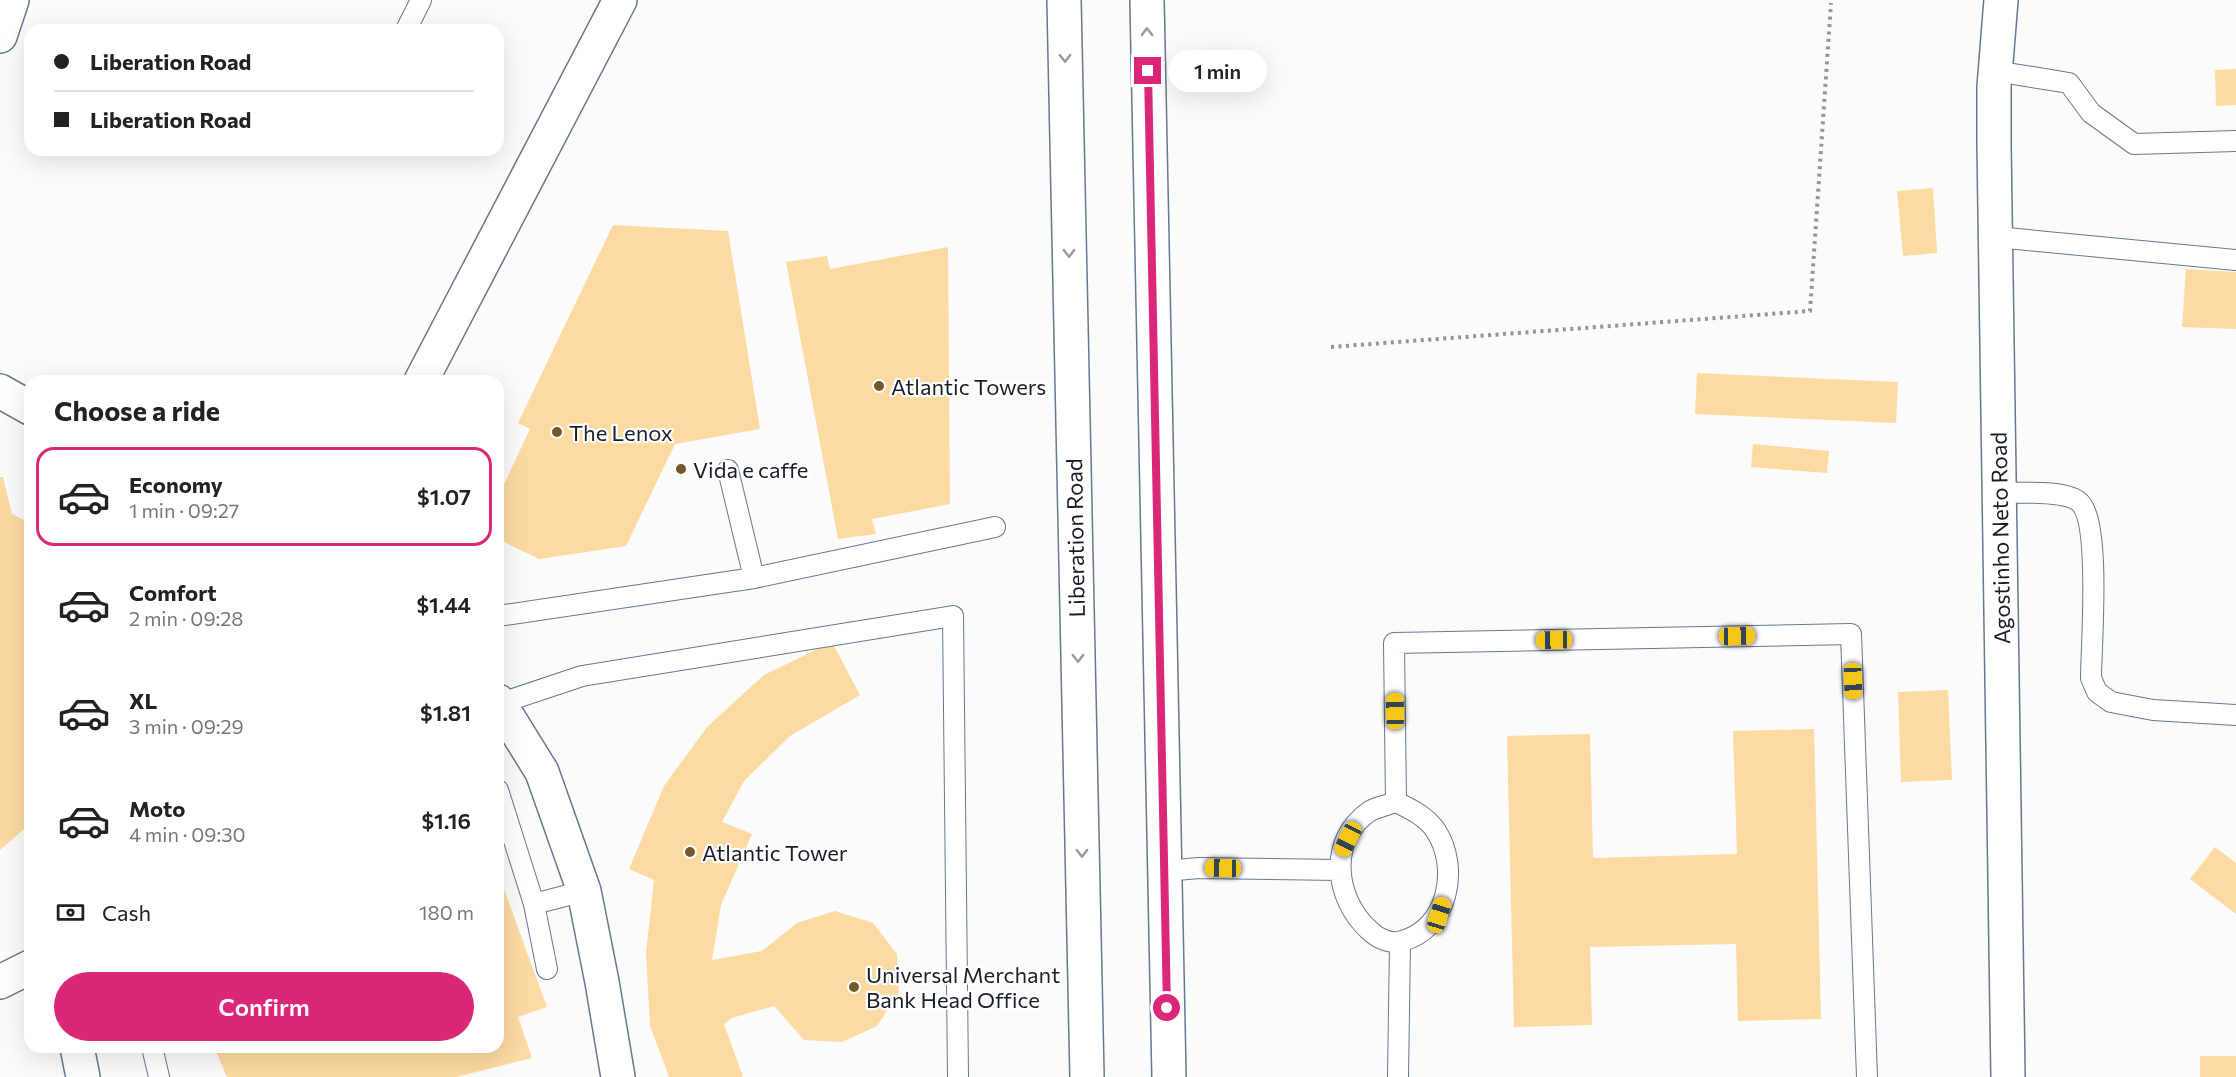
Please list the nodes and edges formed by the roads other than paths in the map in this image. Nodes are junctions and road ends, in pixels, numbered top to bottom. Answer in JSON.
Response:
{"nodes":[{"id":1,"x":12,"y":0,"type":"edge"},
{"id":2,"x":421,"y":0,"type":"edge"},
{"id":3,"x":620,"y":0,"type":"edge"},
{"id":4,"x":1064,"y":0,"type":"edge"},
{"id":5,"x":1147,"y":0,"type":"edge"},
{"id":6,"x":2001,"y":0,"type":"edge"},
{"id":7,"x":409,"y":24,"type":"edge"},
{"id":8,"x":0,"y":36,"type":"edge"},
{"id":9,"x":1995,"y":71,"type":"junction"},
{"id":10,"x":2236,"y":141,"type":"edge"},
{"id":11,"x":1996,"y":237,"type":"junction"},
{"id":12,"x":2236,"y":261,"type":"edge"},
{"id":13,"x":423,"y":375,"type":"edge"},
{"id":14,"x":0,"y":391,"type":"edge"},
{"id":15,"x":24,"y":405,"type":"edge"},
{"id":16,"x":728,"y":470,"type":"dead end"},
{"id":17,"x":2000,"y":493,"type":"junction"},
{"id":18,"x":995,"y":527,"type":"dead end"},
{"id":19,"x":754,"y":578,"type":"junction"},
{"id":20,"x":504,"y":615,"type":"edge"},
{"id":21,"x":504,"y":701,"type":"edge"},
{"id":22,"x":504,"y":709,"type":"edge"},
{"id":23,"x":2236,"y":716,"type":"edge"},
{"id":24,"x":1396,"y":802,"type":"junction"},
{"id":25,"x":504,"y":809,"type":"edge"},
{"id":26,"x":1340,"y":870,"type":"junction"},
{"id":27,"x":1165,"y":871,"type":"junction"},
{"id":28,"x":584,"y":891,"type":"junction"},
{"id":29,"x":534,"y":904,"type":"junction"},
{"id":30,"x":1400,"y":942,"type":"junction"},
{"id":31,"x":547,"y":969,"type":"dead end"},
{"id":32,"x":24,"y":970,"type":"edge"},
{"id":33,"x":0,"y":982,"type":"edge"},
{"id":34,"x":78,"y":1053,"type":"edge"},
{"id":35,"x":153,"y":1053,"type":"edge"},
{"id":36,"x":83,"y":1077,"type":"edge"},
{"id":37,"x":159,"y":1077,"type":"edge"},
{"id":38,"x":618,"y":1077,"type":"edge"},
{"id":39,"x":958,"y":1077,"type":"edge"},
{"id":40,"x":1087,"y":1077,"type":"edge"},
{"id":41,"x":1168,"y":1077,"type":"edge"},
{"id":42,"x":1398,"y":1077,"type":"edge"},
{"id":43,"x":1867,"y":1077,"type":"edge"},
{"id":44,"x":2008,"y":1077,"type":"edge"}],
"edges":[{"from":1,"to":8,"type":"main road"},
{"from":2,"to":7,"type":"lane"},
{"from":3,"to":13,"type":"main road"},
{"from":4,"to":40,"type":"main road","name":"Liberation Road","one_way":true},
{"from":27,"to":5,"type":"main road","one_way":true},
{"from":6,"to":9,"type":"main road","name":"Agostinho Neto Road"},
{"from":9,"to":10,"type":"lane"},
{"from":9,"to":11,"type":"main road","name":"Agostinho Neto Road"},
{"from":11,"to":12,"type":"lane"},
{"from":11,"to":17,"type":"main road","name":"Agostinho Neto Road"},
{"from":14,"to":15,"type":"main road"},
{"from":16,"to":19,"type":"lane"},
{"from":17,"to":23,"type":"lane"},
{"from":17,"to":44,"type":"main road","name":"Agostinho Neto Road"},
{"from":18,"to":19,"type":"lane"},
{"from":19,"to":20,"type":"lane"},
{"from":21,"to":39,"type":"lane"},
{"from":22,"to":28,"type":"main road"},
{"from":24,"to":26,"type":"lane"},
{"from":24,"to":30,"type":"lane"},
{"from":24,"to":43,"type":"lane"},
{"from":25,"to":29,"type":"lane"},
{"from":26,"to":27,"type":"lane"},
{"from":26,"to":30,"type":"lane"},
{"from":27,"to":41,"type":"main road"},
{"from":28,"to":29,"type":"lane"},
{"from":28,"to":38,"type":"main road"},
{"from":29,"to":31,"type":"lane"},
{"from":30,"to":42,"type":"lane"},
{"from":32,"to":33,"type":"main road"},
{"from":34,"to":36,"type":"main road"},
{"from":35,"to":37,"type":"lane"}]}
